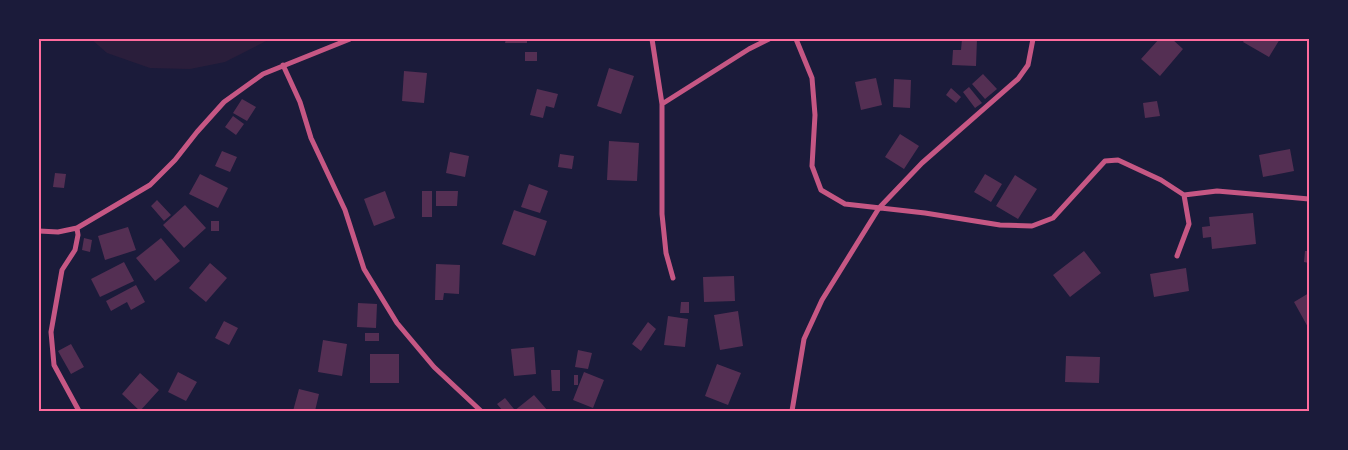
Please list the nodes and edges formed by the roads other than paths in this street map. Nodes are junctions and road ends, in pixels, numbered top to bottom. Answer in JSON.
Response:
{"nodes":[{"id":1,"x":350,"y":39,"type":"edge"},
{"id":2,"x":652,"y":39,"type":"edge"},
{"id":3,"x":769,"y":39,"type":"edge"},
{"id":4,"x":796,"y":39,"type":"edge"},
{"id":5,"x":1033,"y":39,"type":"edge"},
{"id":6,"x":283,"y":65,"type":"junction"},
{"id":7,"x":662,"y":104,"type":"junction"},
{"id":8,"x":1184,"y":195,"type":"junction"},
{"id":9,"x":1309,"y":199,"type":"edge"},
{"id":10,"x":879,"y":208,"type":"junction"},
{"id":11,"x":77,"y":228,"type":"junction"},
{"id":12,"x":39,"y":231,"type":"edge"},
{"id":13,"x":1177,"y":256,"type":"dead end"},
{"id":14,"x":674,"y":278,"type":"dead end"},
{"id":15,"x":79,"y":411,"type":"edge"},
{"id":16,"x":481,"y":411,"type":"edge"},
{"id":17,"x":792,"y":411,"type":"edge"}],
"edges":[{"from":1,"to":6,"type":"street"},
{"from":2,"to":7,"type":"street"},
{"from":3,"to":7,"type":"street"},
{"from":4,"to":10,"type":"street"},
{"from":5,"to":10,"type":"street"},
{"from":6,"to":11,"type":"street"},
{"from":6,"to":16,"type":"street"},
{"from":7,"to":14,"type":"street"},
{"from":8,"to":9,"type":"street"},
{"from":8,"to":10,"type":"street"},
{"from":8,"to":13,"type":"street"},
{"from":10,"to":17,"type":"street"},
{"from":11,"to":12,"type":"street"},
{"from":11,"to":15,"type":"street"}]}
